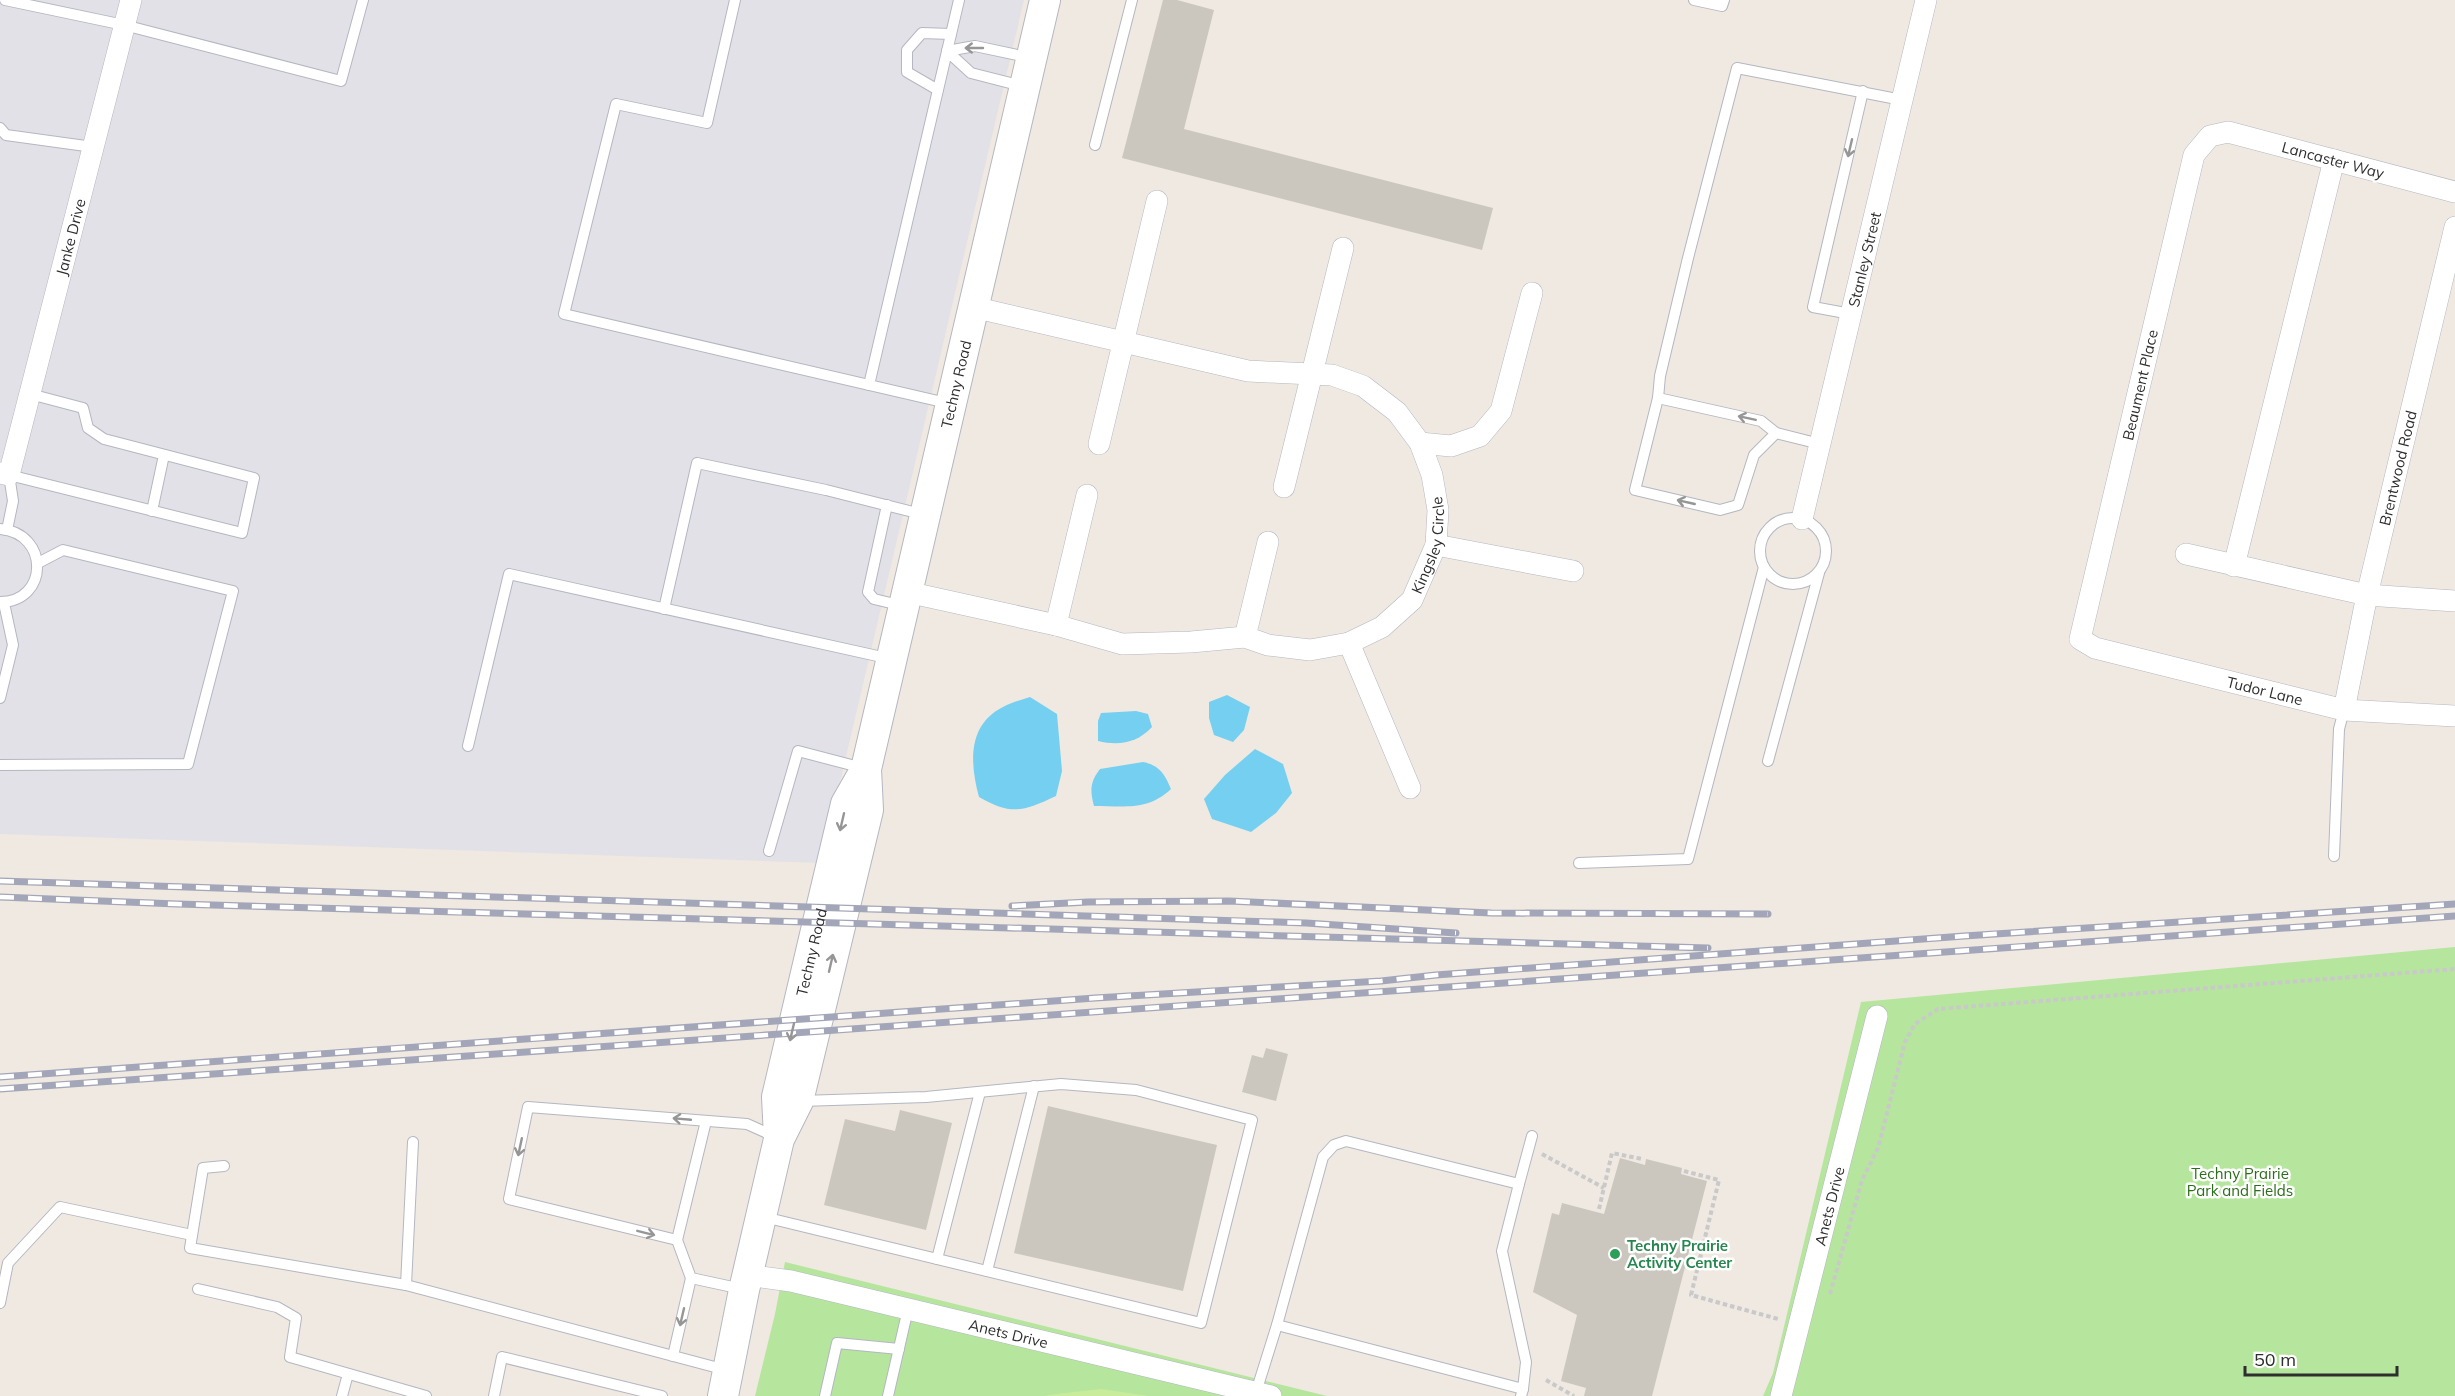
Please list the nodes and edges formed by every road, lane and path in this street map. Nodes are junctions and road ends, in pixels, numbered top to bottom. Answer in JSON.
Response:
{"nodes":[{"id":1,"x":4,"y":0,"type":"edge"},
{"id":2,"x":131,"y":0,"type":"edge"},
{"id":3,"x":363,"y":0,"type":"edge"},
{"id":4,"x":735,"y":0,"type":"edge"},
{"id":5,"x":959,"y":0,"type":"edge"},
{"id":6,"x":1045,"y":0,"type":"edge"},
{"id":7,"x":1132,"y":0,"type":"edge"},
{"id":8,"x":1694,"y":0,"type":"edge"},
{"id":9,"x":1724,"y":0,"type":"edge"},
{"id":10,"x":1926,"y":0,"type":"edge"},
{"id":11,"x":124,"y":26,"type":"junction"},
{"id":12,"x":951,"y":34,"type":"junction"},
{"id":13,"x":947,"y":51,"type":"junction"},
{"id":14,"x":1028,"y":72,"type":"junction"},
{"id":15,"x":938,"y":90,"type":"junction"},
{"id":16,"x":1863,"y":92,"type":"junction"},
{"id":17,"x":1902,"y":100,"type":"junction"},
{"id":18,"x":0,"y":128,"type":"edge"},
{"id":19,"x":2210,"y":136,"type":"joint"},
{"id":20,"x":1095,"y":145,"type":"dead end"},
{"id":21,"x":93,"y":147,"type":"junction"},
{"id":22,"x":2334,"y":160,"type":"junction"},
{"id":23,"x":2455,"y":192,"type":"edge"},
{"id":24,"x":1157,"y":201,"type":"dead end"},
{"id":25,"x":2455,"y":227,"type":"edge"},
{"id":26,"x":1343,"y":248,"type":"dead end"},
{"id":27,"x":1532,"y":293,"type":"dead end"},
{"id":28,"x":973,"y":307,"type":"junction"},
{"id":29,"x":1851,"y":314,"type":"junction"},
{"id":30,"x":1123,"y":343,"type":"junction"},
{"id":31,"x":1312,"y":374,"type":"junction"},
{"id":32,"x":869,"y":385,"type":"junction"},
{"id":33,"x":30,"y":394,"type":"junction"},
{"id":34,"x":1658,"y":398,"type":"junction"},
{"id":35,"x":951,"y":404,"type":"junction"},
{"id":36,"x":1776,"y":434,"type":"junction"},
{"id":37,"x":1420,"y":443,"type":"junction"},
{"id":38,"x":1099,"y":444,"type":"dead end"},
{"id":39,"x":1820,"y":444,"type":"junction"},
{"id":40,"x":165,"y":455,"type":"junction"},
{"id":41,"x":4,"y":474,"type":"edge"},
{"id":42,"x":1284,"y":487,"type":"dead end"},
{"id":43,"x":1087,"y":495,"type":"dead end"},
{"id":44,"x":887,"y":505,"type":"junction"},
{"id":45,"x":152,"y":511,"type":"junction"},
{"id":46,"x":925,"y":515,"type":"junction"},
{"id":47,"x":1802,"y":519,"type":"junction"},
{"id":48,"x":4,"y":530,"type":"edge"},
{"id":49,"x":1268,"y":542,"type":"dead end"},
{"id":50,"x":1436,"y":545,"type":"junction"},
{"id":51,"x":2186,"y":554,"type":"dead end"},
{"id":52,"x":38,"y":563,"type":"junction"},
{"id":53,"x":2234,"y":566,"type":"junction"},
{"id":54,"x":1764,"y":567,"type":"junction"},
{"id":55,"x":1820,"y":569,"type":"junction"},
{"id":56,"x":1573,"y":571,"type":"dead end"},
{"id":57,"x":2367,"y":595,"type":"junction"},
{"id":58,"x":905,"y":599,"type":"junction"},
{"id":59,"x":2455,"y":601,"type":"edge"},
{"id":60,"x":2,"y":603,"type":"edge"},
{"id":61,"x":664,"y":609,"type":"junction"},
{"id":62,"x":1056,"y":625,"type":"junction"},
{"id":63,"x":1245,"y":637,"type":"junction"},
{"id":64,"x":2080,"y":639,"type":"joint"},
{"id":65,"x":1349,"y":644,"type":"junction"},
{"id":66,"x":892,"y":659,"type":"junction"},
{"id":67,"x":0,"y":698,"type":"edge"},
{"id":68,"x":2344,"y":710,"type":"junction"},
{"id":69,"x":2455,"y":716,"type":"edge"},
{"id":70,"x":468,"y":746,"type":"dead end"},
{"id":71,"x":1768,"y":761,"type":"dead end"},
{"id":72,"x":0,"y":765,"type":"edge"},
{"id":73,"x":866,"y":769,"type":"junction"},
{"id":74,"x":1410,"y":788,"type":"dead end"},
{"id":75,"x":769,"y":851,"type":"dead end"},
{"id":76,"x":2334,"y":856,"type":"dead end"},
{"id":77,"x":1579,"y":863,"type":"dead end"},
{"id":78,"x":2455,"y":969,"type":"edge"},
{"id":79,"x":1877,"y":1016,"type":"dead end"},
{"id":80,"x":1034,"y":1086,"type":"junction"},
{"id":81,"x":980,"y":1092,"type":"junction"},
{"id":82,"x":798,"y":1101,"type":"junction"},
{"id":83,"x":706,"y":1121,"type":"junction"},
{"id":84,"x":779,"y":1139,"type":"junction"},
{"id":85,"x":1530,"y":1141,"type":"joint"},
{"id":86,"x":413,"y":1142,"type":"dead end"},
{"id":87,"x":1642,"y":1159,"type":"dead end"},
{"id":88,"x":224,"y":1166,"type":"dead end"},
{"id":89,"x":1684,"y":1171,"type":"dead end"},
{"id":90,"x":1519,"y":1184,"type":"junction"},
{"id":91,"x":1604,"y":1188,"type":"junction"},
{"id":92,"x":1599,"y":1209,"type":"dead end"},
{"id":93,"x":761,"y":1216,"type":"junction"},
{"id":94,"x":192,"y":1235,"type":"junction"},
{"id":95,"x":677,"y":1240,"type":"junction"},
{"id":96,"x":937,"y":1259,"type":"junction"},
{"id":97,"x":987,"y":1271,"type":"junction"},
{"id":98,"x":691,"y":1278,"type":"junction"},
{"id":99,"x":745,"y":1282,"type":"junction"},
{"id":100,"x":406,"y":1285,"type":"junction"},
{"id":101,"x":198,"y":1289,"type":"dead end"},
{"id":102,"x":1830,"y":1295,"type":"dead end"},
{"id":103,"x":0,"y":1303,"type":"edge"},
{"id":104,"x":908,"y":1309,"type":"junction"},
{"id":105,"x":1778,"y":1319,"type":"dead end"},
{"id":106,"x":1277,"y":1325,"type":"junction"},
{"id":107,"x":898,"y":1349,"type":"junction"},
{"id":108,"x":673,"y":1356,"type":"junction"},
{"id":109,"x":348,"y":1374,"type":"junction"},
{"id":110,"x":1546,"y":1380,"type":"dead end"},
{"id":111,"x":726,"y":1384,"type":"edge"},
{"id":112,"x":1522,"y":1392,"type":"edge"},
{"id":113,"x":643,"y":1394,"type":"edge"},
{"id":114,"x":1264,"y":1394,"type":"edge"},
{"id":115,"x":342,"y":1396,"type":"edge"},
{"id":116,"x":426,"y":1396,"type":"edge"},
{"id":117,"x":494,"y":1396,"type":"edge"},
{"id":118,"x":662,"y":1396,"type":"edge"},
{"id":119,"x":825,"y":1396,"type":"edge"},
{"id":120,"x":888,"y":1396,"type":"edge"},
{"id":121,"x":1575,"y":1396,"type":"edge"},
{"id":122,"x":1781,"y":1396,"type":"edge"}],
"edges":[{"from":1,"to":11,"type":"lane"},
{"from":2,"to":11,"type":"street","name":"Janke Drive"},
{"from":3,"to":11,"type":"lane"},
{"from":4,"to":32,"type":"lane"},
{"from":5,"to":12,"type":"lane"},
{"from":6,"to":14,"type":"main road","name":"Techny Road"},
{"from":7,"to":20,"type":"lane"},
{"from":8,"to":9,"type":"lane"},
{"from":10,"to":17,"type":"street","name":"Stanley Street"},
{"from":11,"to":21,"type":"street","name":"Janke Drive"},
{"from":12,"to":13,"type":"lane"},
{"from":12,"to":15,"type":"lane"},
{"from":14,"to":13,"type":"lane","one_way":true},
{"from":13,"to":14,"type":"lane"},
{"from":13,"to":15,"type":"lane"},
{"from":14,"to":28,"type":"main road","name":"Techny Road"},
{"from":15,"to":32,"type":"lane"},
{"from":16,"to":17,"type":"lane"},
{"from":16,"to":29,"type":"lane","one_way":true},
{"from":16,"to":34,"type":"lane"},
{"from":17,"to":29,"type":"street","name":"Stanley Street"},
{"from":18,"to":21,"type":"lane"},
{"from":19,"to":22,"type":"street","name":"Lancaster Way"},
{"from":19,"to":64,"type":"street","name":"Beaument Place"},
{"from":21,"to":33,"type":"street","name":"Janke Drive"},
{"from":22,"to":23,"type":"street","name":"Lancaster Way"},
{"from":22,"to":53,"type":"street"},
{"from":24,"to":30,"type":"street"},
{"from":25,"to":57,"type":"street","name":"Brentwood Road"},
{"from":26,"to":31,"type":"street"},
{"from":27,"to":37,"type":"street"},
{"from":28,"to":30,"type":"street","name":"Kingsley Circle"},
{"from":28,"to":35,"type":"main road","name":"Techny Road"},
{"from":29,"to":39,"type":"street","name":"Stanley Street"},
{"from":30,"to":31,"type":"street","name":"Kingsley Circle"},
{"from":30,"to":38,"type":"street"},
{"from":31,"to":37,"type":"street","name":"Kingsley Circle"},
{"from":31,"to":42,"type":"street"},
{"from":32,"to":35,"type":"lane"},
{"from":33,"to":40,"type":"lane"},
{"from":33,"to":41,"type":"street","name":"Janke Drive"},
{"from":36,"to":34,"type":"lane","one_way":true},
{"from":36,"to":34,"type":"lane","one_way":true},
{"from":35,"to":46,"type":"main road","name":"Techny Road"},
{"from":36,"to":39,"type":"lane"},
{"from":37,"to":50,"type":"street","name":"Kingsley Circle"},
{"from":39,"to":47,"type":"street","name":"Stanley Street"},
{"from":40,"to":45,"type":"lane"},
{"from":40,"to":45,"type":"lane"},
{"from":41,"to":45,"type":"lane"},
{"from":41,"to":48,"type":"lane"},
{"from":43,"to":62,"type":"street"},
{"from":44,"to":46,"type":"lane"},
{"from":44,"to":58,"type":"lane"},
{"from":44,"to":61,"type":"lane"},
{"from":46,"to":58,"type":"main road","name":"Techny Road"},
{"from":47,"to":54,"type":"lane"},
{"from":47,"to":55,"type":"lane"},
{"from":48,"to":52,"type":"lane"},
{"from":49,"to":63,"type":"street"},
{"from":50,"to":56,"type":"street"},
{"from":50,"to":65,"type":"street","name":"Kingsley Circle"},
{"from":51,"to":53,"type":"street"},
{"from":52,"to":60,"type":"lane"},
{"from":52,"to":72,"type":"lane"},
{"from":53,"to":57,"type":"street"},
{"from":54,"to":55,"type":"lane"},
{"from":54,"to":77,"type":"lane"},
{"from":55,"to":71,"type":"lane"},
{"from":57,"to":59,"type":"street"},
{"from":57,"to":68,"type":"street","name":"Brentwood Road"},
{"from":58,"to":62,"type":"street","name":"Kingsley Circle"},
{"from":58,"to":66,"type":"main road","name":"Techny Road"},
{"from":60,"to":67,"type":"lane"},
{"from":61,"to":66,"type":"lane"},
{"from":61,"to":70,"type":"lane"},
{"from":62,"to":63,"type":"street","name":"Kingsley Circle"},
{"from":63,"to":65,"type":"street","name":"Kingsley Circle"},
{"from":64,"to":68,"type":"street","name":"Tudor Lane"},
{"from":65,"to":74,"type":"street"},
{"from":66,"to":73,"type":"main road","name":"Techny Road"},
{"from":68,"to":69,"type":"street","name":"Tudor Lane"},
{"from":68,"to":76,"type":"lane"},
{"from":73,"to":75,"type":"lane"},
{"from":82,"to":73,"type":"main road","name":"Techny Road","one_way":true},
{"from":73,"to":84,"type":"main road","name":"Techny Road","one_way":true},
{"from":78,"to":102,"type":"path"},
{"from":79,"to":122,"type":"street","name":"Anets Drive"},
{"from":80,"to":81,"type":"lane"},
{"from":80,"to":97,"type":"lane"},
{"from":80,"to":97,"type":"lane"},
{"from":81,"to":82,"type":"lane"},
{"from":81,"to":96,"type":"lane"},
{"from":82,"to":84,"type":"main road","name":"Techny Road"},
{"from":83,"to":84,"type":"lane"},
{"from":83,"to":95,"type":"lane"},
{"from":83,"to":95,"type":"lane","one_way":true},
{"from":84,"to":93,"type":"main road","name":"Techny Road"},
{"from":85,"to":90,"type":"lane"},
{"from":85,"to":91,"type":"path"},
{"from":86,"to":100,"type":"lane"},
{"from":87,"to":91,"type":"path"},
{"from":88,"to":94,"type":"lane"},
{"from":89,"to":105,"type":"path"},
{"from":90,"to":106,"type":"lane"},
{"from":90,"to":112,"type":"lane"},
{"from":91,"to":92,"type":"path"},
{"from":93,"to":96,"type":"lane"},
{"from":93,"to":99,"type":"main road","name":"Techny Road"},
{"from":94,"to":100,"type":"lane"},
{"from":94,"to":103,"type":"lane"},
{"from":95,"to":98,"type":"lane"},
{"from":96,"to":97,"type":"lane"},
{"from":98,"to":99,"type":"lane"},
{"from":98,"to":108,"type":"lane","one_way":true},
{"from":99,"to":104,"type":"street","name":"Anets Drive"},
{"from":99,"to":111,"type":"main road","name":"Techny Road"},
{"from":100,"to":108,"type":"lane"},
{"from":101,"to":109,"type":"lane"},
{"from":104,"to":107,"type":"lane"},
{"from":104,"to":114,"type":"street","name":"Anets Drive"},
{"from":106,"to":112,"type":"lane"},
{"from":106,"to":114,"type":"lane"},
{"from":107,"to":119,"type":"lane"},
{"from":107,"to":120,"type":"lane"},
{"from":108,"to":111,"type":"lane"},
{"from":109,"to":115,"type":"lane"},
{"from":109,"to":116,"type":"lane"},
{"from":110,"to":121,"type":"path"},
{"from":113,"to":117,"type":"lane"},
{"from":113,"to":118,"type":"lane"}]}
